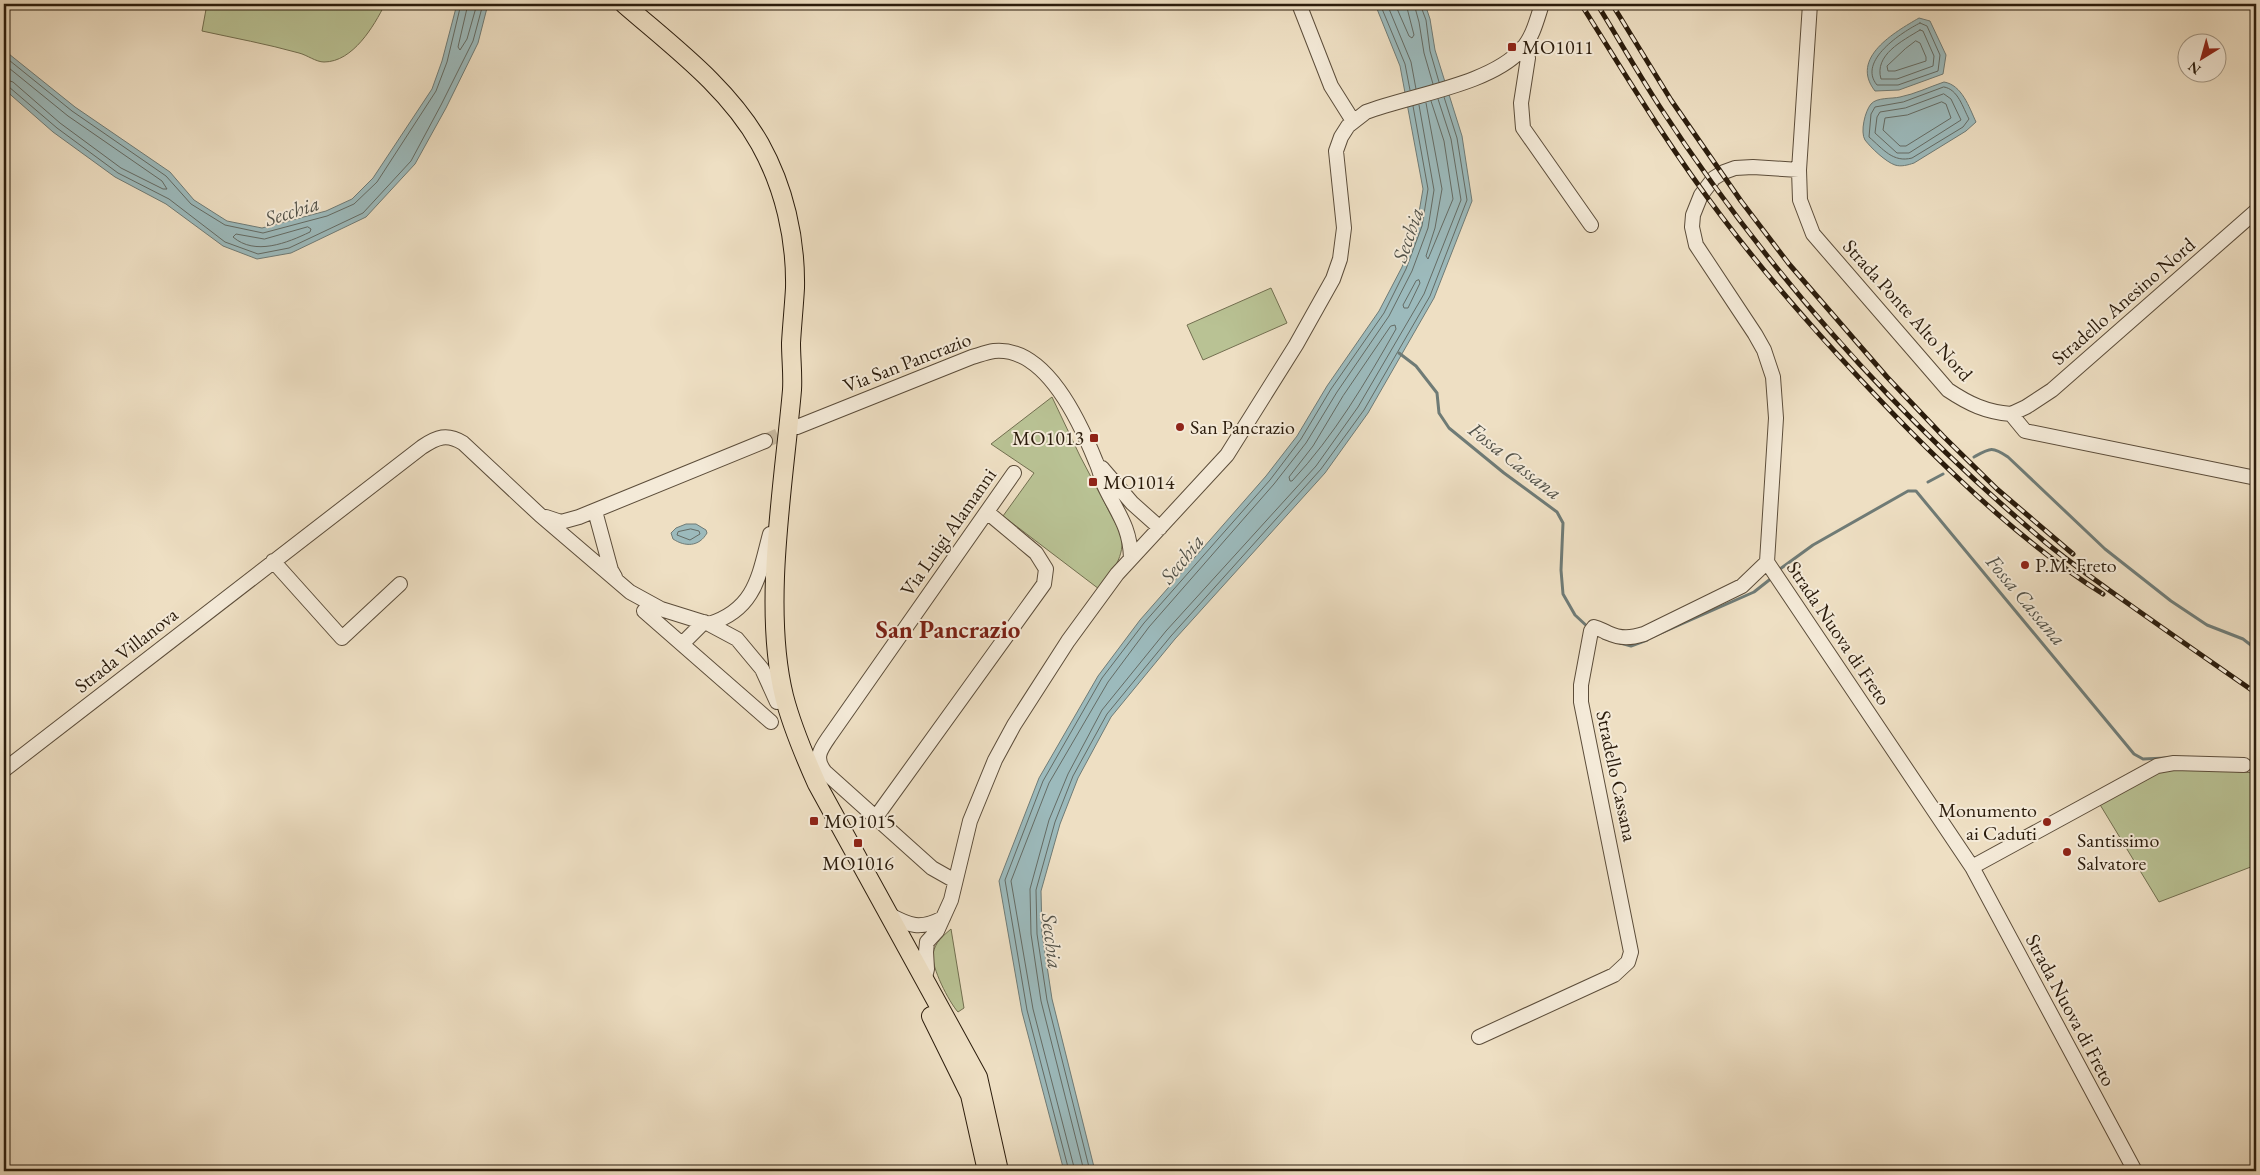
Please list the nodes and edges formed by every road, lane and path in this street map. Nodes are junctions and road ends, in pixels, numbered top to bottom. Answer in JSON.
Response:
{"nodes":[{"id":1,"x":624,"y":4,"type":"edge"},
{"id":2,"x":1299,"y":4,"type":"edge"},
{"id":3,"x":1542,"y":4,"type":"edge"},
{"id":4,"x":1810,"y":4,"type":"edge"},
{"id":5,"x":1522,"y":48,"type":"junction"},
{"id":6,"x":1353,"y":121,"type":"junction"},
{"id":7,"x":1799,"y":170,"type":"junction"},
{"id":8,"x":2256,"y":211,"type":"edge"},
{"id":9,"x":1591,"y":225,"type":"dead end"},
{"id":10,"x":791,"y":344,"type":"junction"},
{"id":11,"x":2011,"y":414,"type":"junction"},
{"id":12,"x":797,"y":427,"type":"tunnel mouth"},
{"id":13,"x":765,"y":441,"type":"tunnel mouth"},
{"id":14,"x":1096,"y":462,"type":"junction"},
{"id":15,"x":1014,"y":473,"type":"dead end"},
{"id":16,"x":2256,"y":478,"type":"edge"},
{"id":17,"x":595,"y":511,"type":"junction"},
{"id":18,"x":987,"y":512,"type":"junction"},
{"id":19,"x":1120,"y":513,"type":"junction"},
{"id":20,"x":540,"y":515,"type":"junction"},
{"id":21,"x":1160,"y":528,"type":"junction"},
{"id":22,"x":770,"y":534,"type":"junction"},
{"id":23,"x":1148,"y":540,"type":"junction"},
{"id":24,"x":1130,"y":558,"type":"junction"},
{"id":25,"x":273,"y":561,"type":"junction"},
{"id":26,"x":1767,"y":562,"type":"junction"},
{"id":27,"x":617,"y":581,"type":"junction"},
{"id":28,"x":400,"y":584,"type":"dead end"},
{"id":29,"x":644,"y":610,"type":"dead end"},
{"id":30,"x":707,"y":623,"type":"junction"},
{"id":31,"x":682,"y":644,"type":"junction"},
{"id":32,"x":777,"y":702,"type":"junction"},
{"id":33,"x":771,"y":722,"type":"dead end"},
{"id":34,"x":2244,"y":766,"type":"dead end"},
{"id":35,"x":4,"y":770,"type":"edge"},
{"id":36,"x":876,"y":817,"type":"junction"},
{"id":37,"x":1972,"y":867,"type":"junction"},
{"id":38,"x":955,"y":881,"type":"junction"},
{"id":39,"x":887,"y":914,"type":"junction"},
{"id":40,"x":943,"y":918,"type":"junction"},
{"id":41,"x":924,"y":981,"type":"junction"},
{"id":42,"x":1479,"y":1038,"type":"dead end"},
{"id":43,"x":986,"y":1171,"type":"edge"},
{"id":44,"x":999,"y":1171,"type":"edge"},
{"id":45,"x":2135,"y":1171,"type":"edge"}],
"edges":[{"from":1,"to":10,"type":"main road"},
{"from":2,"to":6,"type":"street"},
{"from":3,"to":5,"type":"street"},
{"from":4,"to":7,"type":"street","name":"Strada Ponte Alto Nord"},
{"from":5,"to":6,"type":"street"},
{"from":5,"to":9,"type":"street"},
{"from":6,"to":21,"type":"street"},
{"from":7,"to":11,"type":"street","name":"Strada Ponte Alto Nord"},
{"from":7,"to":26,"type":"street","name":"Strada Nuova di Freto"},
{"from":8,"to":11,"type":"street","name":"Stradello Anesino Nord"},
{"from":10,"to":22,"type":"main road"},
{"from":10,"to":39,"type":"main road"},
{"from":11,"to":16,"type":"street"},
{"from":12,"to":14,"type":"street","name":"Via San Pancrazio"},
{"from":13,"to":17,"type":"street"},
{"from":14,"to":19,"type":"street","name":"Via San Pancrazio"},
{"from":14,"to":21,"type":"street","name":"Via San Pancrazio"},
{"from":15,"to":18,"type":"street","name":"Via Luigi Alamanni"},
{"from":17,"to":20,"type":"street"},
{"from":17,"to":27,"type":"street"},
{"from":18,"to":36,"type":"street","name":"Via Luigi Alamanni"},
{"from":18,"to":36,"type":"street"},
{"from":19,"to":23,"type":"street","name":"Via San Pancrazio"},
{"from":19,"to":24,"type":"street","name":"Via San Pancrazio"},
{"from":20,"to":25,"type":"street","name":"Strada Villanova"},
{"from":20,"to":27,"type":"street","name":"Strada Villanova"},
{"from":21,"to":23,"type":"street"},
{"from":22,"to":30,"type":"street"},
{"from":22,"to":32,"type":"main road"},
{"from":23,"to":24,"type":"street"},
{"from":24,"to":38,"type":"street"},
{"from":25,"to":28,"type":"street"},
{"from":25,"to":35,"type":"street","name":"Strada Villanova"},
{"from":26,"to":37,"type":"street","name":"Strada Nuova di Freto"},
{"from":26,"to":42,"type":"street","name":"Stradello Cassana"},
{"from":27,"to":30,"type":"street","name":"Strada Villanova"},
{"from":29,"to":31,"type":"street"},
{"from":30,"to":31,"type":"street"},
{"from":30,"to":32,"type":"street","name":"Strada Villanova"},
{"from":31,"to":33,"type":"street"},
{"from":32,"to":43,"type":"main road"},
{"from":34,"to":37,"type":"street"},
{"from":36,"to":38,"type":"street","name":"Via Luigi Alamanni"},
{"from":37,"to":45,"type":"street","name":"Strada Nuova di Freto"},
{"from":38,"to":40,"type":"street"},
{"from":39,"to":40,"type":"street"},
{"from":39,"to":41,"type":"main road"},
{"from":40,"to":41,"type":"street"},
{"from":41,"to":44,"type":"main road"}]}
